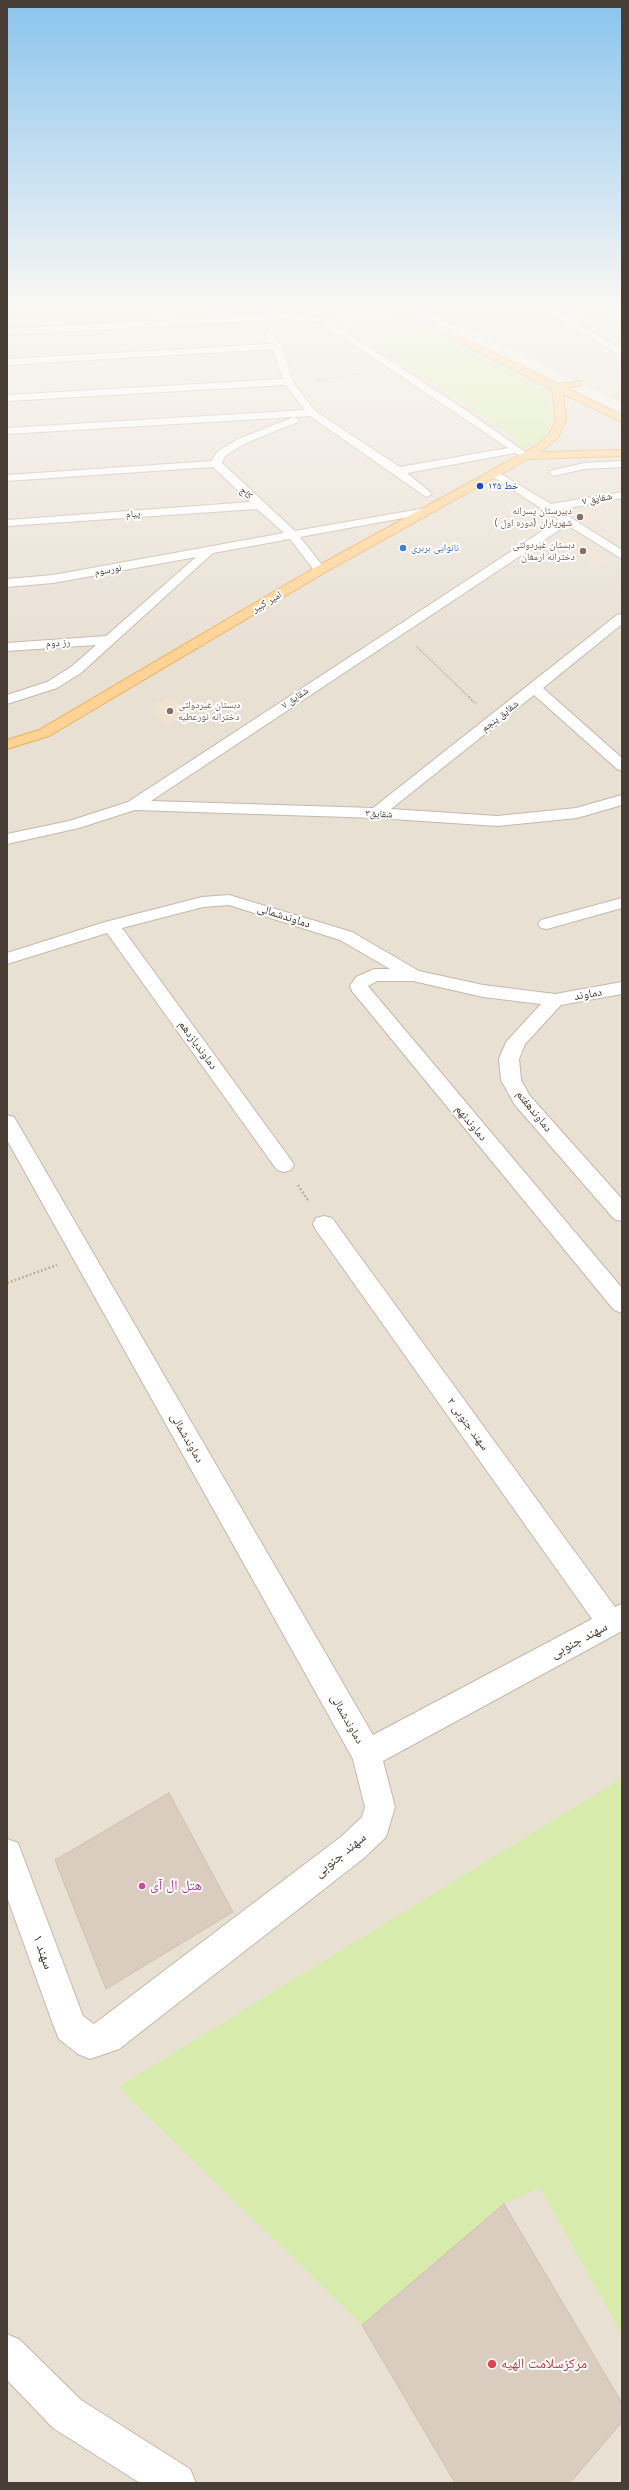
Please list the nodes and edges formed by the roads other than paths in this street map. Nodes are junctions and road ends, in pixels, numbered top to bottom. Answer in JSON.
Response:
{"nodes":[{"id":1,"x":190,"y":420,"type":"edge"},
{"id":2,"x":294,"y":420,"type":"edge"},
{"id":3,"x":323,"y":420,"type":"edge"},
{"id":4,"x":473,"y":420,"type":"edge"},
{"id":5,"x":561,"y":420,"type":"edge"},
{"id":6,"x":7,"y":431,"type":"edge"},
{"id":7,"x":521,"y":453,"type":"junction"},
{"id":8,"x":622,"y":453,"type":"edge"},
{"id":9,"x":216,"y":464,"type":"junction"},
{"id":10,"x":622,"y":464,"type":"edge"},
{"id":11,"x":398,"y":471,"type":"junction"},
{"id":12,"x":554,"y":472,"type":"dead end"},
{"id":13,"x":494,"y":473,"type":"junction"},
{"id":14,"x":7,"y":478,"type":"edge"},
{"id":15,"x":426,"y":494,"type":"dead end"},
{"id":16,"x":622,"y":494,"type":"edge"},
{"id":17,"x":259,"y":505,"type":"junction"},
{"id":18,"x":549,"y":508,"type":"junction"},
{"id":19,"x":426,"y":511,"type":"junction"},
{"id":20,"x":566,"y":520,"type":"junction"},
{"id":21,"x":7,"y":523,"type":"edge"},
{"id":22,"x":293,"y":536,"type":"junction"},
{"id":23,"x":208,"y":553,"type":"junction"},
{"id":24,"x":622,"y":555,"type":"edge"},
{"id":25,"x":320,"y":570,"type":"junction"},
{"id":26,"x":7,"y":583,"type":"edge"},
{"id":27,"x":622,"y":618,"type":"edge"},
{"id":28,"x":109,"y":640,"type":"junction"},
{"id":29,"x":7,"y":647,"type":"edge"},
{"id":30,"x":535,"y":688,"type":"junction"},
{"id":31,"x":7,"y":700,"type":"edge"},
{"id":32,"x":7,"y":745,"type":"edge"},
{"id":33,"x":622,"y":766,"type":"edge"},
{"id":34,"x":622,"y":800,"type":"edge"},
{"id":35,"x":134,"y":805,"type":"junction"},
{"id":36,"x":377,"y":813,"type":"junction"},
{"id":37,"x":7,"y":839,"type":"edge"},
{"id":38,"x":622,"y":903,"type":"edge"},
{"id":39,"x":547,"y":924,"type":"dead end"},
{"id":40,"x":111,"y":926,"type":"junction"},
{"id":41,"x":7,"y":959,"type":"edge"},
{"id":42,"x":413,"y":975,"type":"junction"},
{"id":43,"x":622,"y":988,"type":"edge"},
{"id":44,"x":555,"y":1000,"type":"junction"},
{"id":45,"x":7,"y":1122,"type":"edge"},
{"id":46,"x":284,"y":1165,"type":"road end"},
{"id":47,"x":622,"y":1213,"type":"edge"},
{"id":48,"x":324,"y":1224,"type":"road end"},
{"id":49,"x":622,"y":1304,"type":"edge"},
{"id":50,"x":617,"y":1620,"type":"edge"},
{"id":51,"x":367,"y":1754,"type":"junction"},
{"id":52,"x":7,"y":1854,"type":"edge"},
{"id":53,"x":90,"y":2042,"type":"joint"},
{"id":54,"x":7,"y":2353,"type":"edge"},
{"id":55,"x":176,"y":2483,"type":"edge"}],
"edges":[{"from":1,"to":6,"type":"street"},
{"from":2,"to":9,"type":"street"},
{"from":3,"to":11,"type":"street"},
{"from":4,"to":7,"type":"street"},
{"from":5,"to":7,"type":"main road","name":"امیر کبیر"},
{"from":7,"to":8,"type":"main road"},
{"from":7,"to":11,"type":"street"},
{"from":7,"to":13,"type":"main road","name":"امیر کبیر"},
{"from":9,"to":14,"type":"street"},
{"from":9,"to":17,"type":"street","name":"کاج"},
{"from":10,"to":12,"type":"street"},
{"from":11,"to":15,"type":"street"},
{"from":13,"to":18,"type":"street"},
{"from":13,"to":19,"type":"main road","name":"امیر کبیر"},
{"from":16,"to":18,"type":"street","name":"شقایق ۷"},
{"from":17,"to":21,"type":"street","name":"پیام"},
{"from":17,"to":22,"type":"street","name":"کاج"},
{"from":18,"to":20,"type":"street"},
{"from":19,"to":22,"type":"street"},
{"from":19,"to":25,"type":"main road","name":"امیر کبیر"},
{"from":20,"to":24,"type":"street"},
{"from":20,"to":35,"type":"street","name":"شقایق ۷"},
{"from":22,"to":23,"type":"street"},
{"from":22,"to":25,"type":"street","name":"کاج"},
{"from":23,"to":26,"type":"street","name":"نورسوم"},
{"from":23,"to":28,"type":"street"},
{"from":25,"to":32,"type":"main road","name":"امیر کبیر"},
{"from":27,"to":30,"type":"street","name":"شقایق پنجم"},
{"from":28,"to":29,"type":"street","name":"رز دوم"},
{"from":28,"to":31,"type":"street"},
{"from":30,"to":33,"type":"street"},
{"from":30,"to":36,"type":"street","name":"شقایق پنجم"},
{"from":34,"to":36,"type":"street","name":"شقایق۳"},
{"from":35,"to":36,"type":"street","name":"شقایق۳"},
{"from":35,"to":37,"type":"street","name":"شقایق ۷"},
{"from":38,"to":39,"type":"street"},
{"from":40,"to":41,"type":"street","name":"دماوندشمالی"},
{"from":40,"to":42,"type":"street","name":"دماوندشمالی"},
{"from":40,"to":46,"type":"street","name":"دماوندیازدهم"},
{"from":42,"to":44,"type":"street","name":"دماوندشمالی"},
{"from":42,"to":49,"type":"street","name":"دماوندنهم"},
{"from":43,"to":44,"type":"street","name":"دماوند"},
{"from":44,"to":47,"type":"street","name":"دماوندهفتم"},
{"from":45,"to":51,"type":"street","name":"دماوندشمالی"},
{"from":48,"to":50,"type":"street","name":"سهند جنوبی ۲"},
{"from":50,"to":51,"type":"street","name":"سهند جنوبی"},
{"from":51,"to":53,"type":"street","name":"سهند جنوبی"},
{"from":52,"to":53,"type":"street","name":"سهند ۱"},
{"from":54,"to":55,"type":"street"}]}
